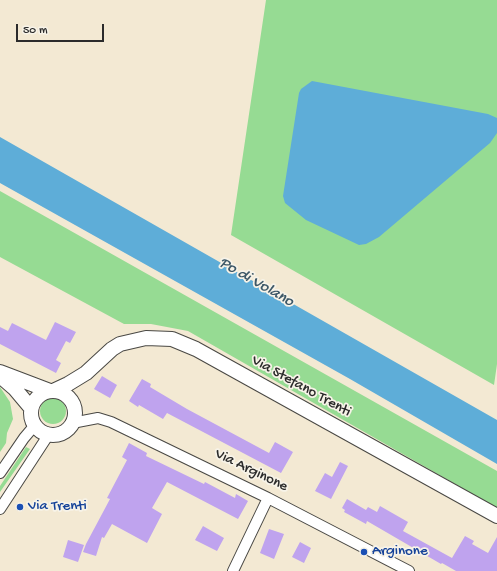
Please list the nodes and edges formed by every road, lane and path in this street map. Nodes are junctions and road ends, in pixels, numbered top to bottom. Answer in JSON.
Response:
{"nodes":[{"id":1,"x":0,"y":372,"type":"edge"},
{"id":2,"x":86,"y":373,"type":"junction"},
{"id":3,"x":0,"y":376,"type":"edge"},
{"id":4,"x":52,"y":391,"type":"junction"},
{"id":5,"x":72,"y":403,"type":"junction"},
{"id":6,"x":32,"y":408,"type":"junction"},
{"id":7,"x":72,"y":422,"type":"junction"},
{"id":8,"x":35,"y":425,"type":"junction"},
{"id":9,"x":49,"y":434,"type":"junction"},
{"id":10,"x":0,"y":473,"type":"edge"},
{"id":11,"x":268,"y":498,"type":"junction"},
{"id":12,"x":0,"y":509,"type":"edge"},
{"id":13,"x":497,"y":516,"type":"edge"},
{"id":14,"x":233,"y":571,"type":"edge"},
{"id":15,"x":409,"y":571,"type":"edge"}],
"edges":[{"from":1,"to":4,"type":"main road"},
{"from":2,"to":4,"type":"main road","name":"Via Stefano Trenti"},
{"from":2,"to":5,"type":"main road","name":"Via Stefano Trenti"},
{"from":2,"to":13,"type":"main road","name":"Via Stefano Trenti"},
{"from":3,"to":6,"type":"main road"},
{"from":4,"to":5,"type":"main road"},
{"from":4,"to":6,"type":"main road","name":"Via Stefano Trenti"},
{"from":5,"to":7,"type":"main road","name":"Via Stefano Trenti"},
{"from":6,"to":8,"type":"main road"},
{"from":7,"to":9,"type":"main road"},
{"from":7,"to":11,"type":"street","name":"Via Arginone"},
{"from":8,"to":9,"type":"main road"},
{"from":8,"to":10,"type":"street"},
{"from":9,"to":12,"type":"street"},
{"from":11,"to":14,"type":"street"},
{"from":11,"to":15,"type":"street","name":"Via Arginone"}]}
